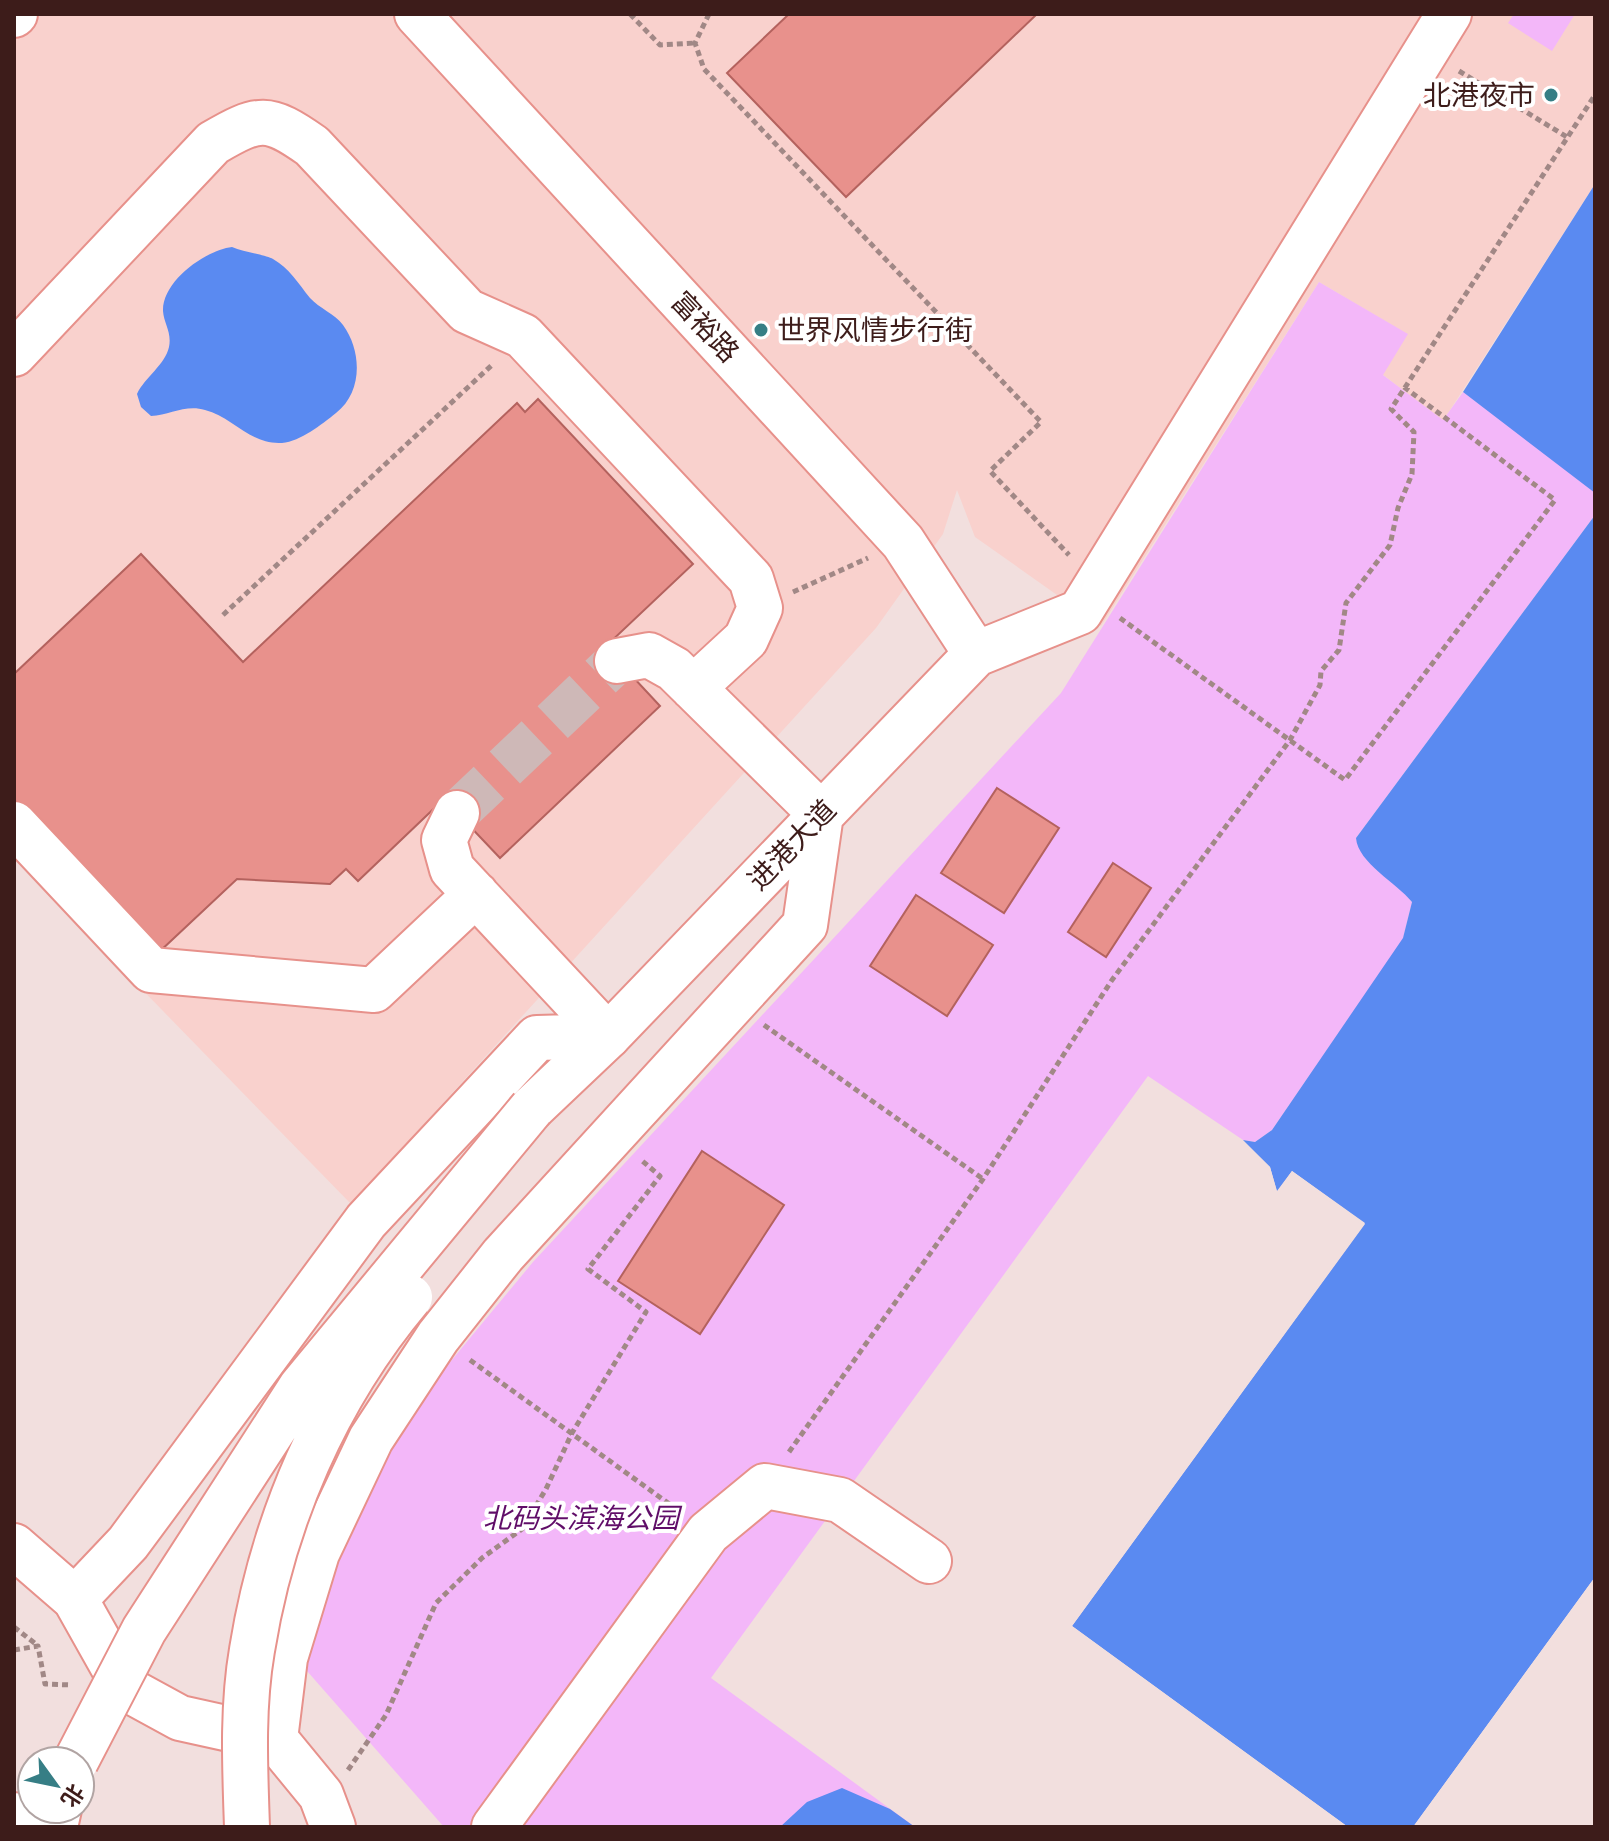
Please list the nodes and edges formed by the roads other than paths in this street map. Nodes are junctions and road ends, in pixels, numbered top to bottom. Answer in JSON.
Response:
{"nodes":[{"id":1,"x":417,"y":14,"type":"edge"},
{"id":2,"x":1449,"y":14,"type":"edge"},
{"id":3,"x":14,"y":354,"type":"edge"},
{"id":4,"x":976,"y":654,"type":"junction"},
{"id":5,"x":617,"y":661,"type":"tunnel mouth"},
{"id":6,"x":693,"y":688,"type":"junction"},
{"id":7,"x":457,"y":813,"type":"tunnel mouth"},
{"id":8,"x":821,"y":814,"type":"junction"},
{"id":9,"x":14,"y":824,"type":"edge"},
{"id":10,"x":476,"y":894,"type":"junction"},
{"id":11,"x":608,"y":1036,"type":"junction"},
{"id":12,"x":543,"y":1116,"type":"junction"},
{"id":13,"x":14,"y":1546,"type":"edge"},
{"id":14,"x":929,"y":1561,"type":"dead end"},
{"id":15,"x":75,"y":1599,"type":"junction"},
{"id":16,"x":275,"y":1739,"type":"junction"},
{"id":17,"x":84,"y":1745,"type":"edge"},
{"id":18,"x":327,"y":1811,"type":"edge"},
{"id":19,"x":14,"y":1815,"type":"edge"},
{"id":20,"x":26,"y":1827,"type":"edge"},
{"id":21,"x":247,"y":1827,"type":"edge"},
{"id":22,"x":494,"y":1827,"type":"edge"}],
"edges":[{"from":1,"to":4,"type":"street","name":"富裕路"},
{"from":2,"to":4,"type":"street"},
{"from":3,"to":6,"type":"street"},
{"from":4,"to":8,"type":"street","name":"进港大道"},
{"from":5,"to":6,"type":"street"},
{"from":6,"to":8,"type":"street"},
{"from":7,"to":10,"type":"street"},
{"from":8,"to":11,"type":"street","name":"进港大道"},
{"from":8,"to":16,"type":"street"},
{"from":9,"to":10,"type":"street"},
{"from":10,"to":11,"type":"street"},
{"from":11,"to":12,"type":"street","name":"进港大道"},
{"from":11,"to":15,"type":"street"},
{"from":12,"to":17,"type":"street","bridge":true},
{"from":12,"to":21,"type":"street","bridge":true},
{"from":13,"to":15,"type":"street"},
{"from":14,"to":22,"type":"street"},
{"from":15,"to":16,"type":"street"},
{"from":16,"to":18,"type":"street"},
{"from":19,"to":20,"type":"street"}]}
